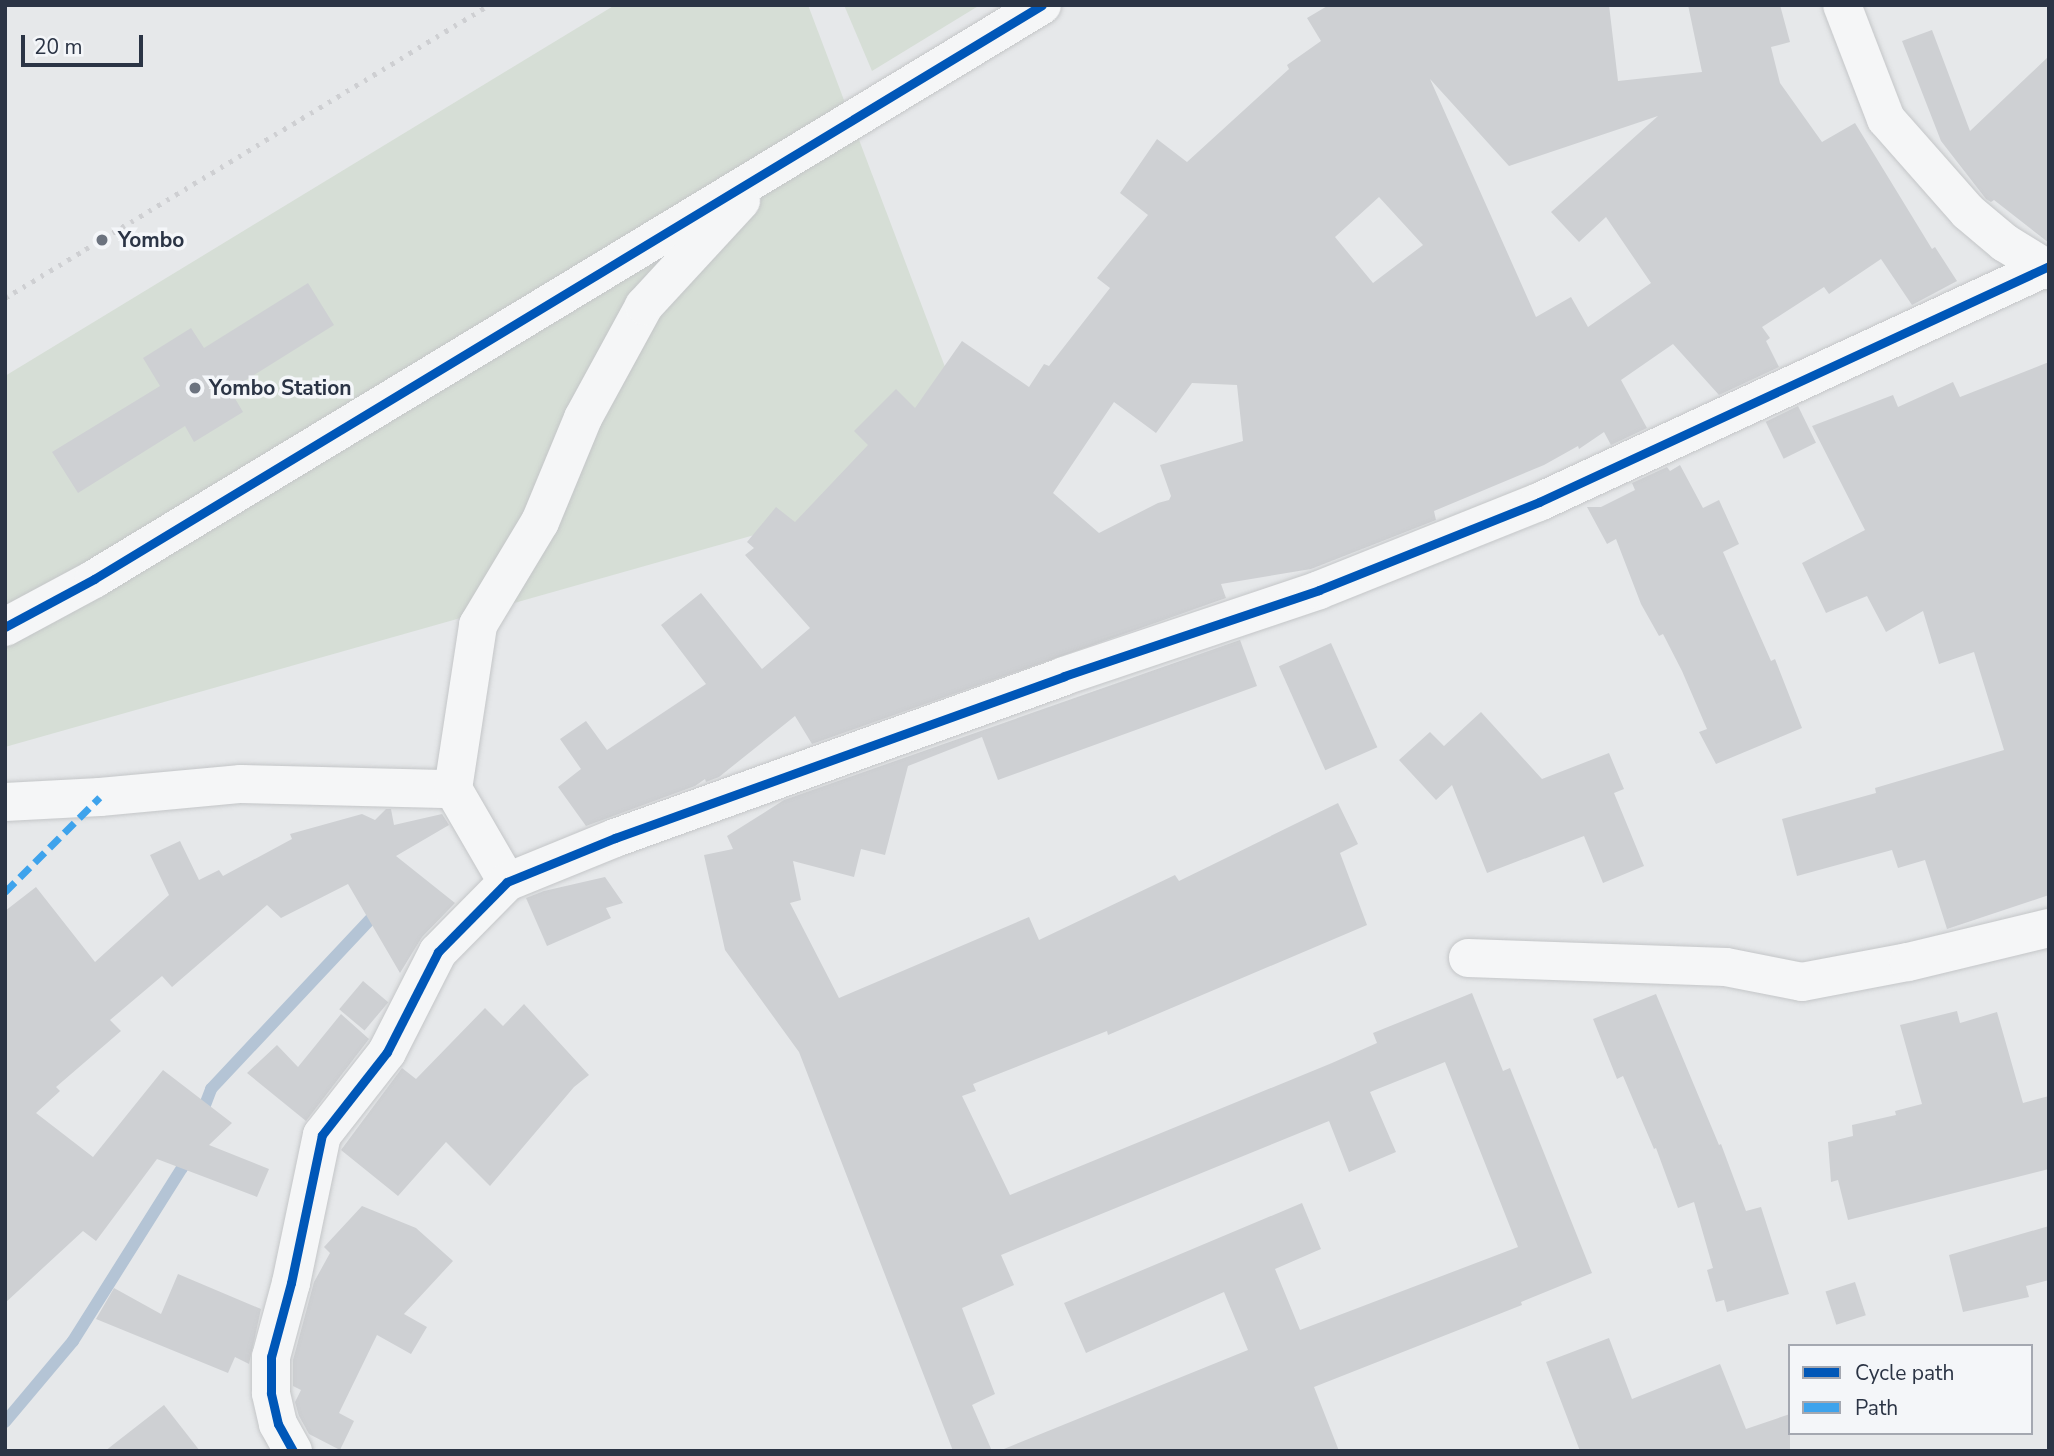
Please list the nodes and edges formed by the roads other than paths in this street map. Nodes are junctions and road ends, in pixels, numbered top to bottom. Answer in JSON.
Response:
{"nodes":[{"id":1,"x":1042,"y":5,"type":"edge"},
{"id":2,"x":1842,"y":5,"type":"edge"},
{"id":3,"x":771,"y":169,"type":"junction"},
{"id":4,"x":2048,"y":268,"type":"edge"},
{"id":5,"x":5,"y":627,"type":"edge"},
{"id":6,"x":453,"y":789,"type":"junction"},
{"id":7,"x":5,"y":802,"type":"edge"},
{"id":8,"x":507,"y":882,"type":"junction"},
{"id":9,"x":2049,"y":928,"type":"edge"},
{"id":10,"x":1468,"y":958,"type":"dead end"},
{"id":11,"x":293,"y":1451,"type":"edge"}],
"edges":[{"from":1,"to":3,"type":"street"},
{"from":2,"to":4,"type":"street"},
{"from":3,"to":5,"type":"street"},
{"from":3,"to":6,"type":"street"},
{"from":4,"to":8,"type":"street"},
{"from":6,"to":7,"type":"street"},
{"from":6,"to":8,"type":"street"},
{"from":8,"to":11,"type":"street"},
{"from":9,"to":10,"type":"street"}]}
